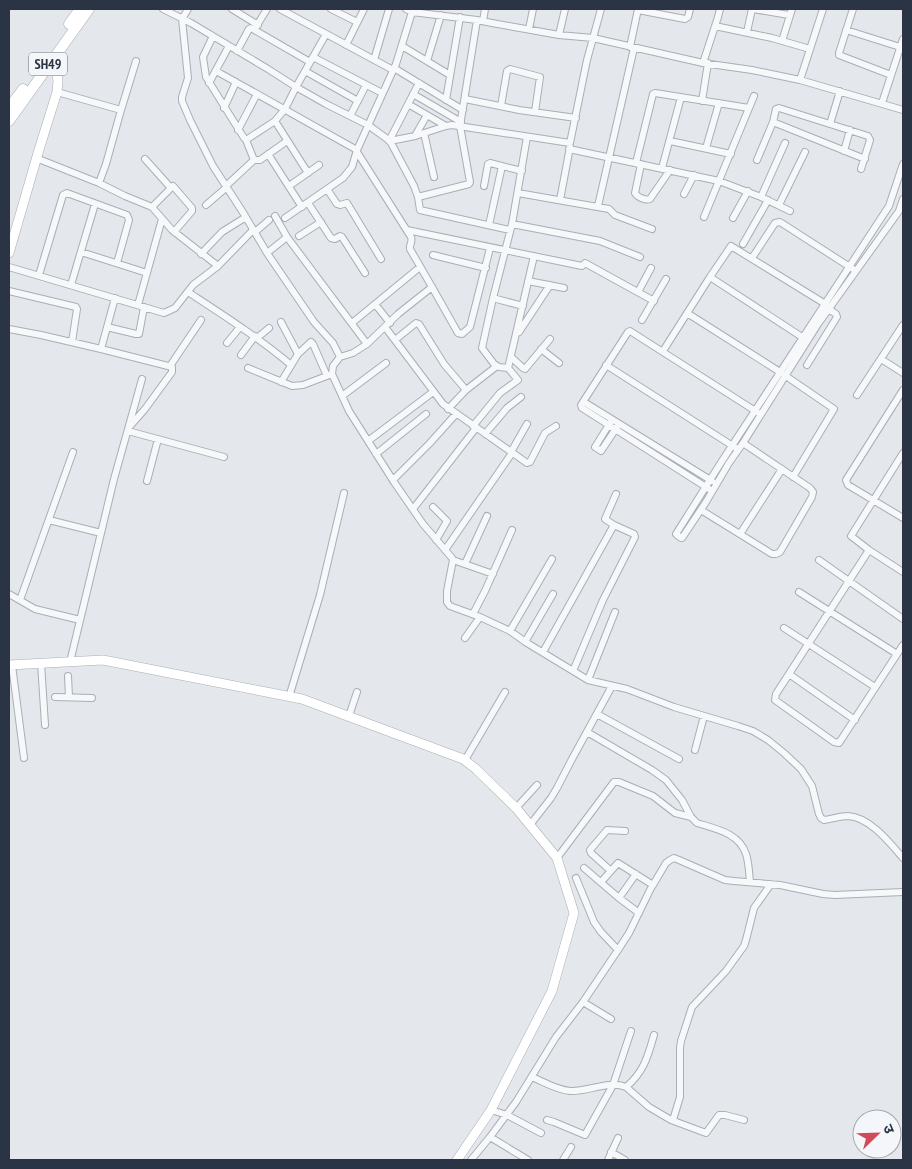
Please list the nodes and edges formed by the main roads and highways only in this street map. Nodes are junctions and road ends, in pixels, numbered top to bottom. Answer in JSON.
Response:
{"nodes":[{"id":1,"x":80,"y":9,"type":"edge"},
{"id":2,"x":89,"y":9,"type":"edge"},
{"id":3,"x":9,"y":108,"type":"edge"},
{"id":4,"x":9,"y":121,"type":"edge"}],
"edges":[{"from":1,"to":3,"type":"main road","number":"SH49"},
{"from":2,"to":4,"type":"main road","number":"SH49"}]}
